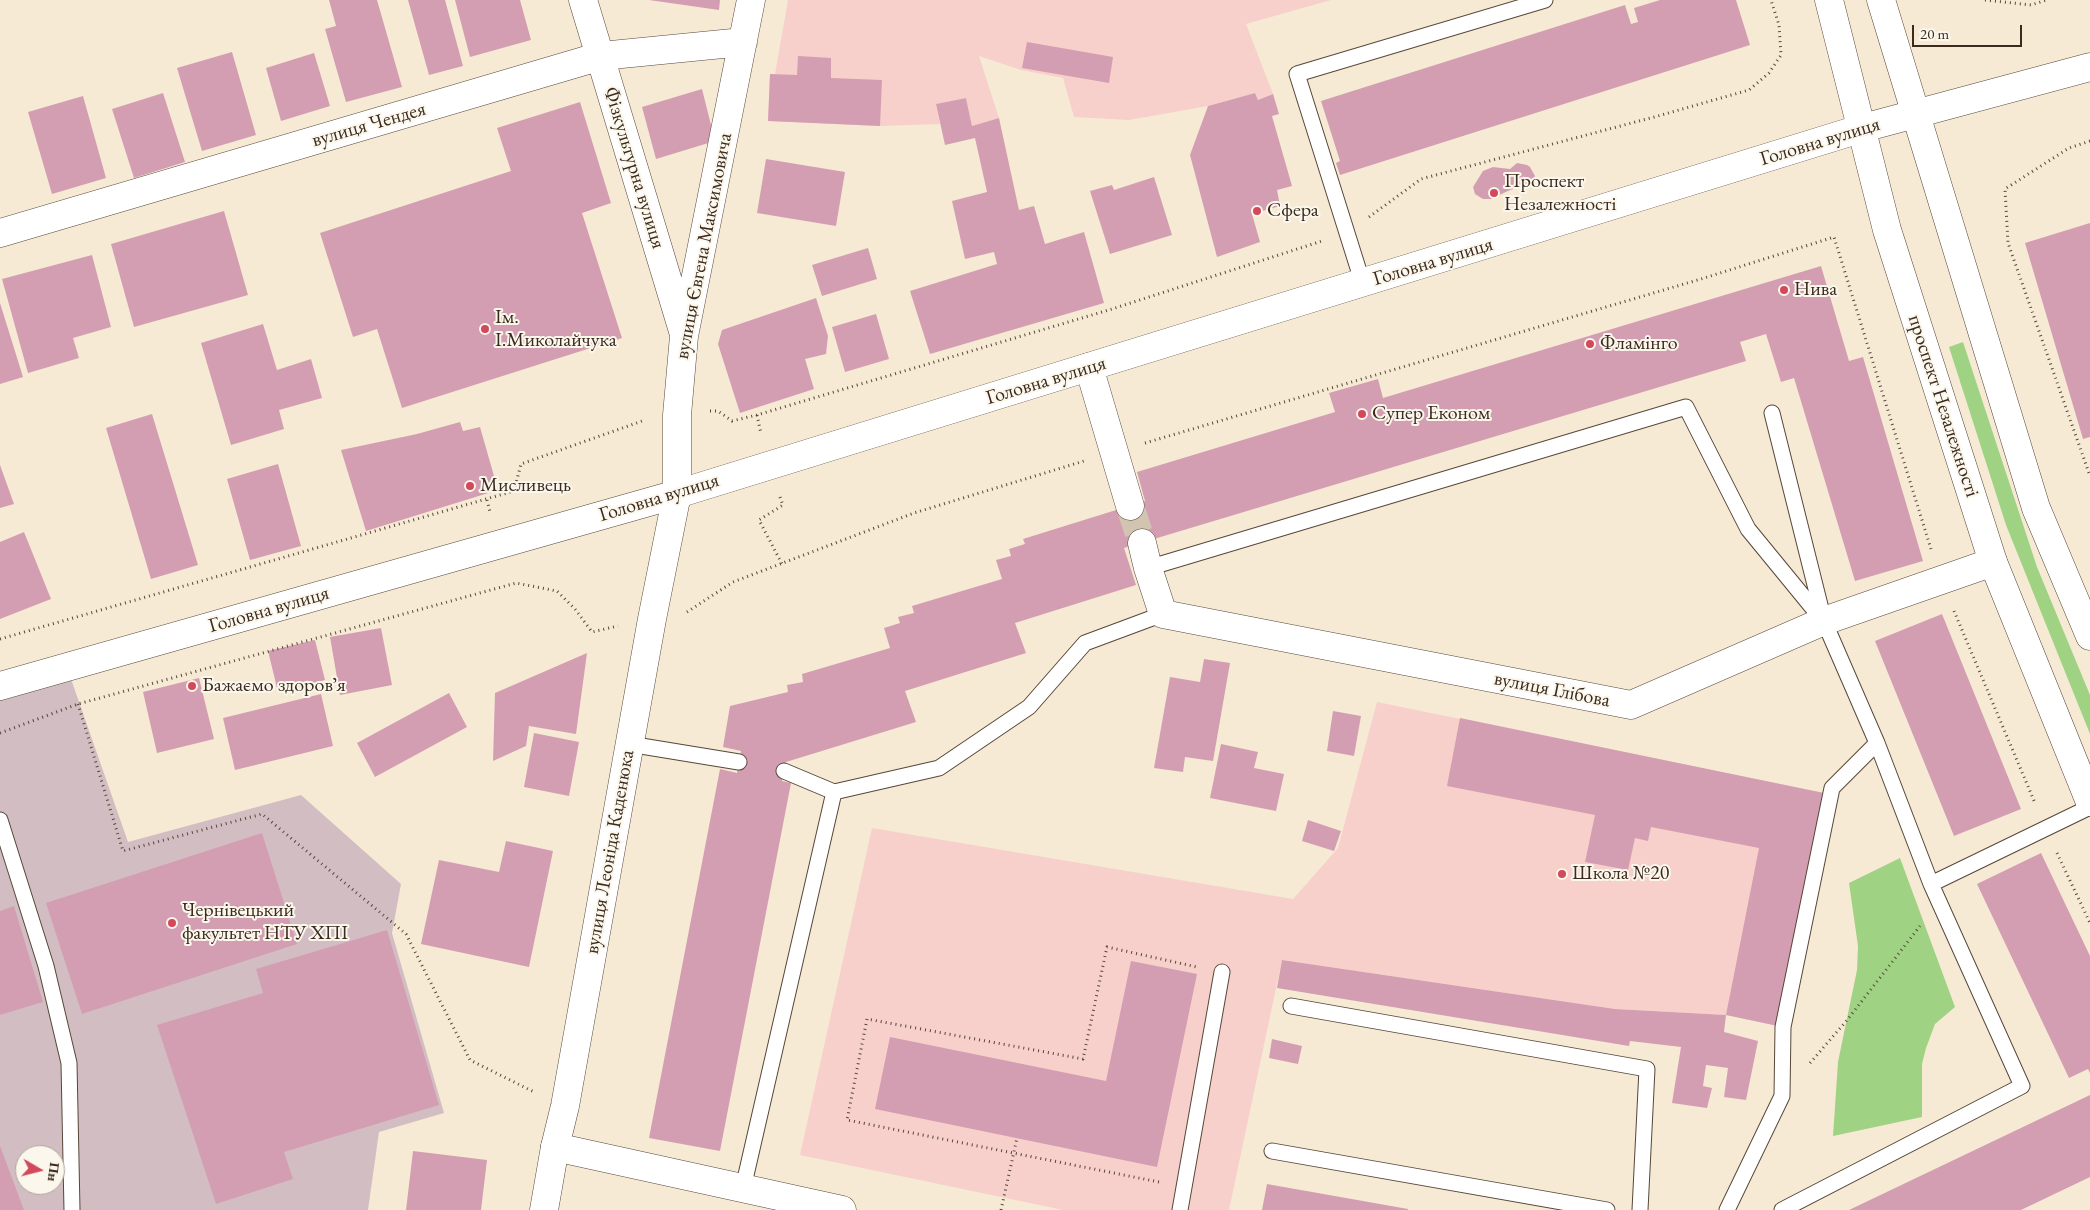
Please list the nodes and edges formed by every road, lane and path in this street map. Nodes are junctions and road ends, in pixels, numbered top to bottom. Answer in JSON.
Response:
{"nodes":[{"id":1,"x":583,"y":0,"type":"edge"},
{"id":2,"x":751,"y":0,"type":"edge"},
{"id":3,"x":1545,"y":0,"type":"edge"},
{"id":4,"x":1771,"y":0,"type":"edge"},
{"id":5,"x":1829,"y":0,"type":"edge"},
{"id":6,"x":1881,"y":0,"type":"edge"},
{"id":7,"x":1985,"y":0,"type":"edge"},
{"id":8,"x":2047,"y":0,"type":"edge"},
{"id":9,"x":743,"y":42,"type":"junction"},
{"id":10,"x":601,"y":56,"type":"junction"},
{"id":11,"x":2090,"y":68,"type":"edge"},
{"id":12,"x":1917,"y":113,"type":"junction"},
{"id":13,"x":1863,"y":128,"type":"junction"},
{"id":14,"x":2090,"y":141,"type":"edge"},
{"id":15,"x":0,"y":233,"type":"edge"},
{"id":16,"x":1348,"y":233,"type":"junction"},
{"id":17,"x":1834,"y":237,"type":"dead end"},
{"id":18,"x":1363,"y":284,"type":"junction"},
{"id":19,"x":684,"y":336,"type":"junction"},
{"id":20,"x":1089,"y":367,"type":"junction"},
{"id":21,"x":1772,"y":413,"type":"dead end"},
{"id":22,"x":677,"y":415,"type":"junction"},
{"id":23,"x":1114,"y":452,"type":"junction"},
{"id":24,"x":2090,"y":476,"type":"edge"},
{"id":25,"x":677,"y":494,"type":"junction"},
{"id":26,"x":1130,"y":506,"type":"tunnel mouth"},
{"id":27,"x":1145,"y":555,"type":"joint"},
{"id":28,"x":1993,"y":562,"type":"junction"},
{"id":29,"x":1163,"y":614,"type":"junction"},
{"id":30,"x":652,"y":619,"type":"junction"},
{"id":31,"x":1824,"y":622,"type":"junction"},
{"id":32,"x":2090,"y":636,"type":"edge"},
{"id":33,"x":0,"y":639,"type":"edge"},
{"id":34,"x":0,"y":686,"type":"edge"},
{"id":35,"x":78,"y":704,"type":"junction"},
{"id":36,"x":0,"y":733,"type":"edge"},
{"id":37,"x":1877,"y":743,"type":"junction"},
{"id":38,"x":629,"y":744,"type":"junction"},
{"id":39,"x":739,"y":762,"type":"dead end"},
{"id":40,"x":784,"y":771,"type":"dead end"},
{"id":41,"x":834,"y":792,"type":"junction"},
{"id":42,"x":2090,"y":802,"type":"edge"},
{"id":43,"x":2090,"y":808,"type":"edge"},
{"id":44,"x":0,"y":820,"type":"edge"},
{"id":45,"x":1931,"y":884,"type":"junction"},
{"id":46,"x":1222,"y":972,"type":"joint"},
{"id":47,"x":1291,"y":1006,"type":"dead end"},
{"id":48,"x":1782,"y":1096,"type":"junction"},
{"id":49,"x":565,"y":1106,"type":"junction"},
{"id":50,"x":1017,"y":1138,"type":"dead end"},
{"id":51,"x":555,"y":1147,"type":"junction"},
{"id":52,"x":1272,"y":1151,"type":"dead end"},
{"id":53,"x":1014,"y":1154,"type":"junction"},
{"id":54,"x":1184,"y":1187,"type":"junction"},
{"id":55,"x":743,"y":1188,"type":"junction"},
{"id":56,"x":72,"y":1210,"type":"edge"},
{"id":57,"x":544,"y":1210,"type":"edge"},
{"id":58,"x":842,"y":1210,"type":"edge"},
{"id":59,"x":1001,"y":1210,"type":"edge"},
{"id":60,"x":1180,"y":1210,"type":"edge"},
{"id":61,"x":1606,"y":1210,"type":"edge"},
{"id":62,"x":1640,"y":1210,"type":"edge"},
{"id":63,"x":1727,"y":1210,"type":"edge"},
{"id":64,"x":1782,"y":1210,"type":"edge"}],
"edges":[{"from":1,"to":10,"type":"street","name":"Фізкультурна вулиця"},
{"from":2,"to":9,"type":"street","name":"вулиця Євгена Максимовича"},
{"from":3,"to":16,"type":"lane"},
{"from":4,"to":16,"type":"path"},
{"from":5,"to":13,"type":"street","name":"проспект Незалежності"},
{"from":6,"to":12,"type":"street"},
{"from":7,"to":8,"type":"path"},
{"from":9,"to":10,"type":"street","name":"вулиця Чендея"},
{"from":9,"to":19,"type":"street","name":"вулиця Євгена Максимовича"},
{"from":10,"to":15,"type":"street","name":"вулиця Чендея"},
{"from":10,"to":19,"type":"street","name":"Фізкультурна вулиця"},
{"from":11,"to":12,"type":"street","name":"Головна вулиця"},
{"from":12,"to":13,"type":"street","name":"Головна вулиця"},
{"from":12,"to":32,"type":"street"},
{"from":13,"to":18,"type":"street","name":"Головна вулиця"},
{"from":13,"to":28,"type":"street","name":"проспект Незалежності"},
{"from":14,"to":24,"type":"path"},
{"from":16,"to":18,"type":"lane"},
{"from":16,"to":22,"type":"path"},
{"from":17,"to":23,"type":"path"},
{"from":18,"to":20,"type":"street","name":"Головна вулиця"},
{"from":19,"to":22,"type":"street","name":"вулиця Євгена Максимовича"},
{"from":20,"to":23,"type":"street"},
{"from":20,"to":25,"type":"street","name":"Головна вулиця"},
{"from":21,"to":31,"type":"lane"},
{"from":22,"to":25,"type":"street","name":"вулиця Євгена Максимовича"},
{"from":22,"to":33,"type":"path"},
{"from":23,"to":26,"type":"street"},
{"from":23,"to":30,"type":"path"},
{"from":25,"to":30,"type":"street","name":"вулиця Леоніда Каденюка"},
{"from":25,"to":34,"type":"street","name":"Головна вулиця"},
{"from":27,"to":29,"type":"street"},
{"from":27,"to":31,"type":"lane"},
{"from":28,"to":31,"type":"street","name":"вулиця Глібова"},
{"from":28,"to":42,"type":"street","name":"проспект Незалежності"},
{"from":29,"to":31,"type":"street","name":"вулиця Глібова"},
{"from":29,"to":41,"type":"lane"},
{"from":30,"to":35,"type":"path"},
{"from":30,"to":38,"type":"street","name":"вулиця Леоніда Каденюка"},
{"from":31,"to":37,"type":"lane"},
{"from":35,"to":36,"type":"path"},
{"from":35,"to":49,"type":"path"},
{"from":37,"to":45,"type":"lane"},
{"from":37,"to":48,"type":"lane"},
{"from":38,"to":39,"type":"lane"},
{"from":38,"to":49,"type":"street","name":"вулиця Леоніда Каденюка"},
{"from":40,"to":41,"type":"lane"},
{"from":41,"to":55,"type":"lane"},
{"from":43,"to":45,"type":"lane"},
{"from":44,"to":56,"type":"lane"},
{"from":45,"to":48,"type":"path"},
{"from":45,"to":64,"type":"lane"},
{"from":46,"to":53,"type":"path"},
{"from":46,"to":54,"type":"lane"},
{"from":47,"to":62,"type":"lane"},
{"from":48,"to":63,"type":"lane"},
{"from":49,"to":51,"type":"street","name":"вулиця Леоніда Каденюка"},
{"from":50,"to":53,"type":"path"},
{"from":51,"to":55,"type":"street"},
{"from":51,"to":57,"type":"street","name":"вулиця Леоніда Каденюка"},
{"from":52,"to":61,"type":"lane"},
{"from":53,"to":54,"type":"path"},
{"from":53,"to":59,"type":"path"},
{"from":54,"to":60,"type":"lane"},
{"from":55,"to":58,"type":"street"}]}
